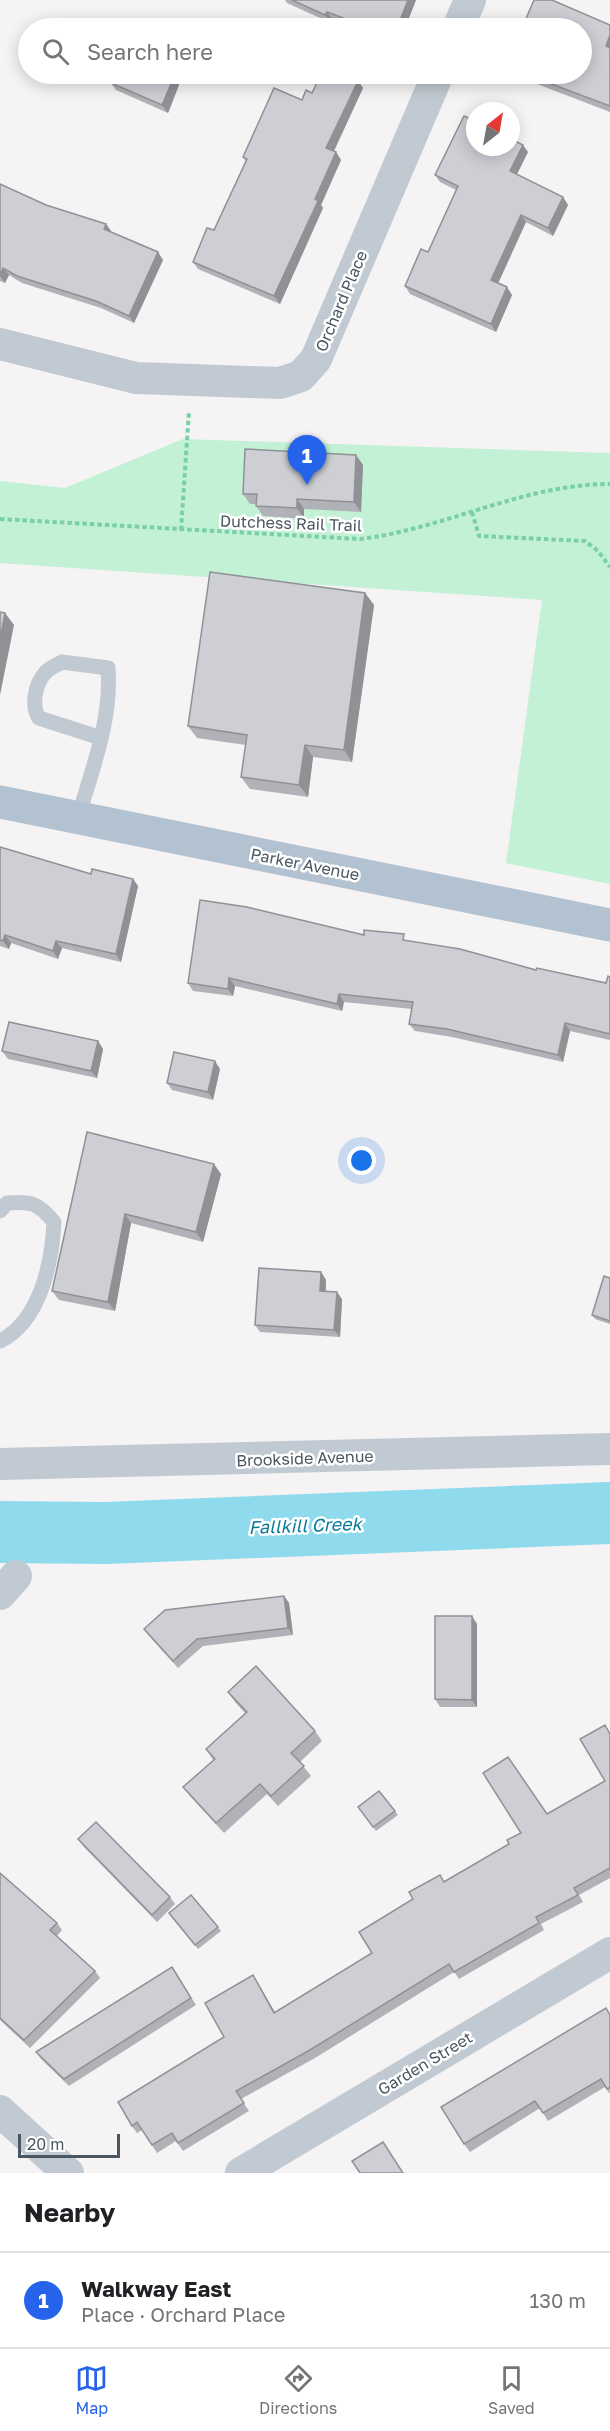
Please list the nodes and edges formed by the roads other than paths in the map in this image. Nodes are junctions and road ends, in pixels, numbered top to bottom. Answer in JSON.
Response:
{"nodes":[{"id":1,"x":470,"y":0,"type":"edge"},
{"id":2,"x":462,"y":18,"type":"edge"},
{"id":3,"x":434,"y":84,"type":"edge"},
{"id":4,"x":0,"y":344,"type":"edge"},
{"id":5,"x":101,"y":738,"type":"junction"},
{"id":6,"x":0,"y":802,"type":"edge"},
{"id":7,"x":78,"y":818,"type":"junction"},
{"id":8,"x":610,"y":925,"type":"edge"},
{"id":9,"x":0,"y":1211,"type":"edge"},
{"id":10,"x":0,"y":1341,"type":"edge"},
{"id":11,"x":610,"y":1449,"type":"edge"},
{"id":12,"x":0,"y":1464,"type":"edge"},
{"id":13,"x":610,"y":1953,"type":"edge"},
{"id":14,"x":0,"y":2111,"type":"edge"},
{"id":15,"x":68,"y":2173,"type":"edge"},
{"id":16,"x":241,"y":2173,"type":"edge"}],
"edges":[{"from":1,"to":2,"type":"street"},
{"from":3,"to":4,"type":"street","name":"Orchard Place"},
{"from":5,"to":5,"type":"lane"},
{"from":5,"to":7,"type":"lane"},
{"from":6,"to":7,"type":"main road","name":"Parker Avenue"},
{"from":7,"to":8,"type":"main road","name":"Parker Avenue"},
{"from":9,"to":10,"type":"lane"},
{"from":11,"to":12,"type":"street","name":"Brookside Avenue"},
{"from":13,"to":16,"type":"street","name":"Garden Street"},
{"from":14,"to":15,"type":"street"}]}
